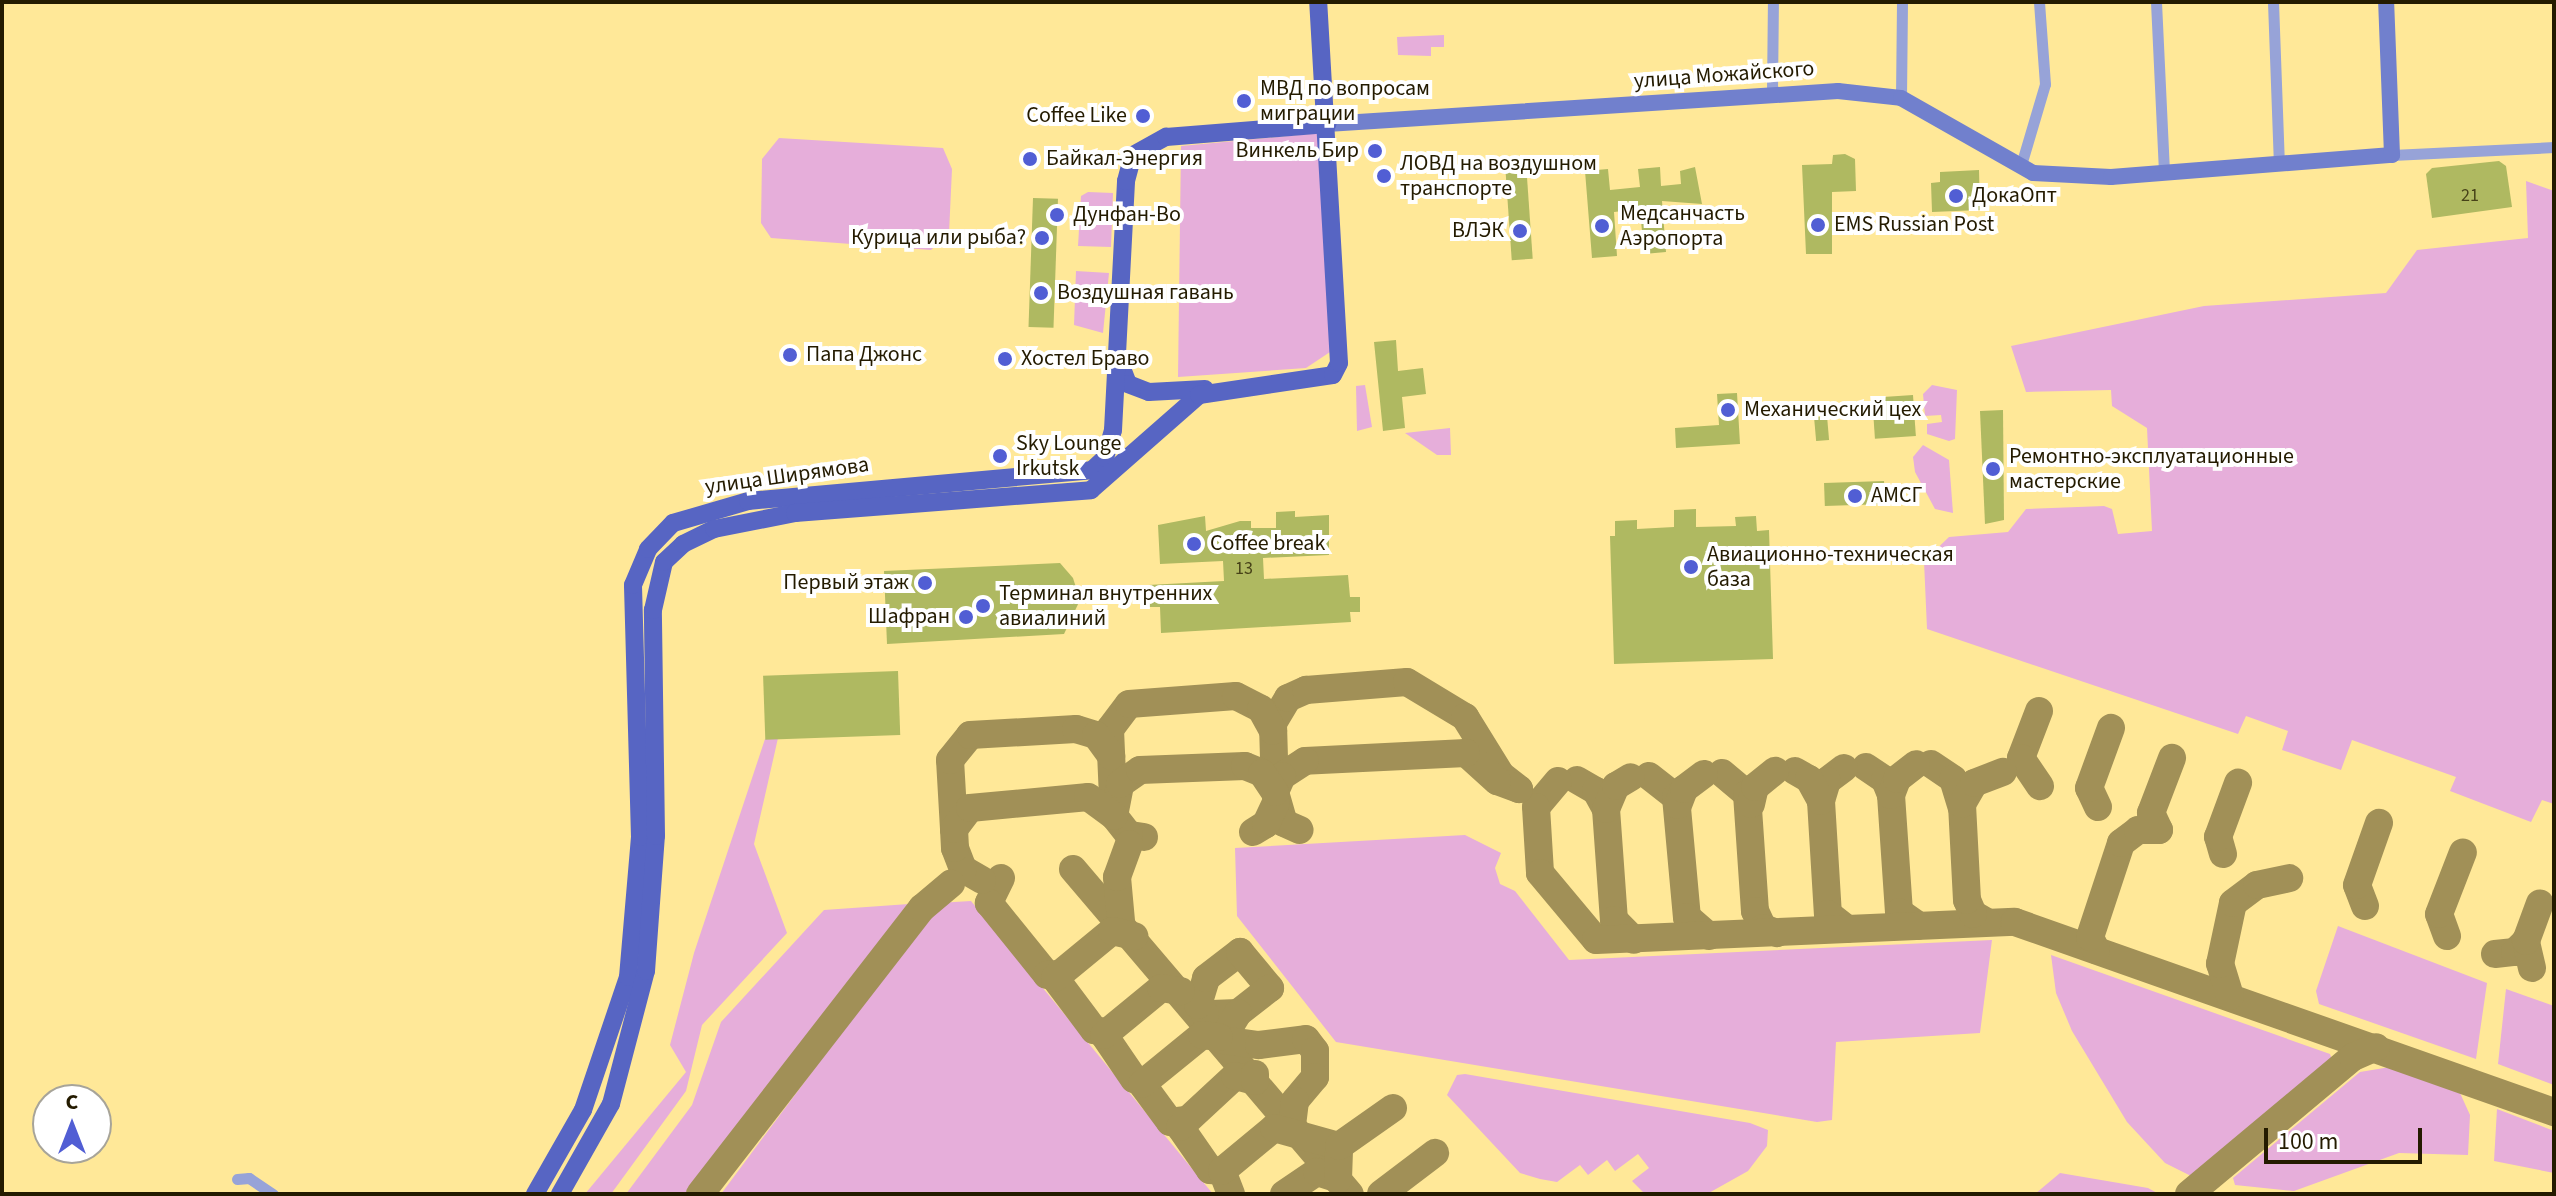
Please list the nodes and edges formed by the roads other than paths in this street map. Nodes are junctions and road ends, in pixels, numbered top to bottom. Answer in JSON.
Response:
{"nodes":[{"id":1,"x":1318,"y":2,"type":"edge"},
{"id":2,"x":1773,"y":2,"type":"edge"},
{"id":3,"x":1902,"y":2,"type":"edge"},
{"id":4,"x":2039,"y":2,"type":"edge"},
{"id":5,"x":2156,"y":2,"type":"edge"},
{"id":6,"x":2273,"y":2,"type":"edge"},
{"id":7,"x":2386,"y":2,"type":"edge"},
{"id":8,"x":1772,"y":91,"type":"junction"},
{"id":9,"x":1901,"y":98,"type":"junction"},
{"id":10,"x":1327,"y":124,"type":"junction"},
{"id":11,"x":2554,"y":147,"type":"edge"},
{"id":12,"x":2392,"y":155,"type":"junction"},
{"id":13,"x":2021,"y":165,"type":"junction"},
{"id":14,"x":2279,"y":165,"type":"junction"},
{"id":15,"x":2164,"y":174,"type":"junction"},
{"id":16,"x":1117,"y":349,"type":"junction"},
{"id":17,"x":1230,"y":387,"type":"junction"},
{"id":18,"x":626,"y":1054,"type":"junction"},
{"id":19,"x":605,"y":1055,"type":"junction"},
{"id":20,"x":571,"y":1134,"type":"junction"},
{"id":21,"x":595,"y":1142,"type":"junction"},
{"id":22,"x":237,"y":1179,"type":"dead end"},
{"id":23,"x":273,"y":1194,"type":"edge"},
{"id":24,"x":535,"y":1194,"type":"edge"},
{"id":25,"x":560,"y":1194,"type":"edge"}],
"edges":[{"from":1,"to":10,"type":"main road","name":"улица Ширямова"},
{"from":2,"to":8,"type":"street"},
{"from":3,"to":9,"type":"street"},
{"from":4,"to":13,"type":"street"},
{"from":5,"to":15,"type":"street"},
{"from":6,"to":14,"type":"street"},
{"from":7,"to":12,"type":"street"},
{"from":8,"to":9,"type":"street","name":"улица Можайского"},
{"from":8,"to":10,"type":"street","name":"улица Можайского"},
{"from":9,"to":13,"type":"street","name":"улица Можайского"},
{"from":10,"to":16,"type":"main road","name":"улица Ширямова"},
{"from":10,"to":17,"type":"main road","name":"улица Ширямова"},
{"from":11,"to":12,"type":"street"},
{"from":12,"to":14,"type":"street","name":"улица Можайского"},
{"from":13,"to":15,"type":"street","name":"улица Можайского"},
{"from":14,"to":15,"type":"street","name":"улица Можайского"},
{"from":16,"to":17,"type":"main road"},
{"from":16,"to":19,"type":"main road","name":"улица Ширямова"},
{"from":17,"to":18,"type":"main road","name":"улица Ширямова"},
{"from":18,"to":19,"type":"main road"},
{"from":18,"to":21,"type":"main road","name":"улица Ширямова"},
{"from":19,"to":20,"type":"main road","name":"улица Ширямова"},
{"from":20,"to":21,"type":"main road"},
{"from":20,"to":24,"type":"main road","name":"улица Ширямова"},
{"from":21,"to":25,"type":"main road","name":"улица Ширямова"},
{"from":22,"to":23,"type":"street"}]}
